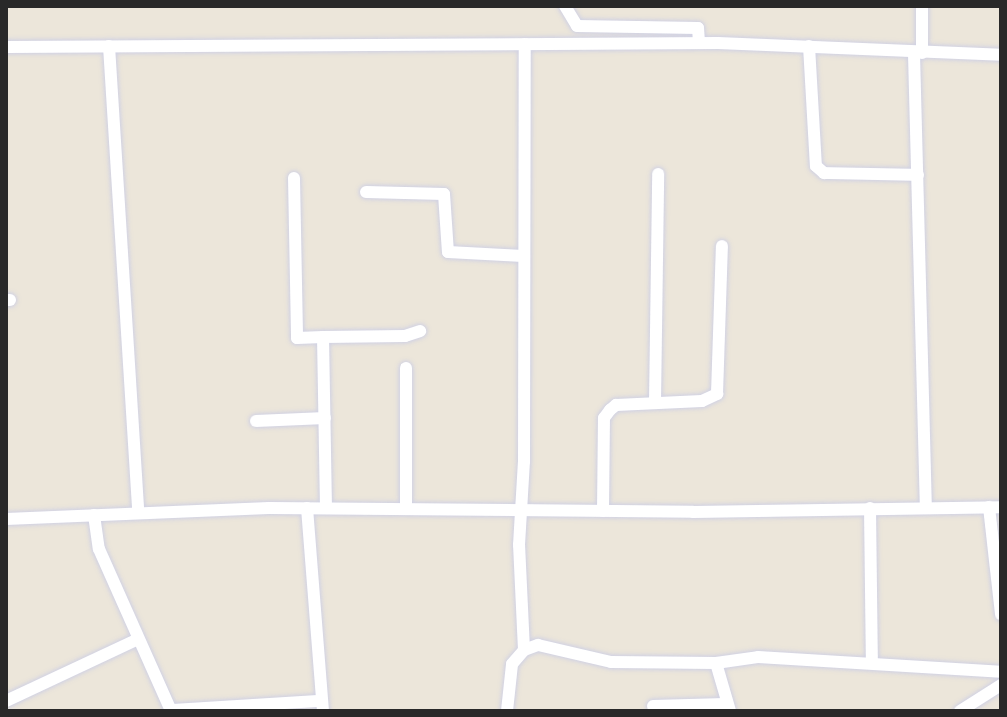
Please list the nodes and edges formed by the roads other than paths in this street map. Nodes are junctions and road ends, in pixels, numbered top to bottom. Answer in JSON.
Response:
{"nodes":[{"id":1,"x":565,"y":6,"type":"edge"},
{"id":2,"x":922,"y":6,"type":"edge"},
{"id":3,"x":699,"y":43,"type":"junction"},
{"id":4,"x":525,"y":44,"type":"junction"},
{"id":5,"x":109,"y":46,"type":"junction"},
{"id":6,"x":809,"y":46,"type":"junction"},
{"id":7,"x":6,"y":47,"type":"edge"},
{"id":8,"x":918,"y":53,"type":"junction"},
{"id":9,"x":1001,"y":55,"type":"edge"},
{"id":10,"x":658,"y":174,"type":"dead end"},
{"id":11,"x":918,"y":175,"type":"junction"},
{"id":12,"x":294,"y":178,"type":"dead end"},
{"id":13,"x":366,"y":192,"type":"dead end"},
{"id":14,"x":722,"y":246,"type":"dead end"},
{"id":15,"x":523,"y":256,"type":"junction"},
{"id":16,"x":420,"y":331,"type":"dead end"},
{"id":17,"x":323,"y":337,"type":"junction"},
{"id":18,"x":406,"y":368,"type":"dead end"},
{"id":19,"x":655,"y":403,"type":"junction"},
{"id":20,"x":325,"y":418,"type":"junction"},
{"id":21,"x":256,"y":421,"type":"dead end"},
{"id":22,"x":926,"y":507,"type":"junction"},
{"id":23,"x":995,"y":507,"type":"edge"},
{"id":24,"x":307,"y":508,"type":"junction"},
{"id":25,"x":326,"y":508,"type":"junction"},
{"id":26,"x":406,"y":508,"type":"junction"},
{"id":27,"x":870,"y":508,"type":"junction"},
{"id":28,"x":523,"y":509,"type":"junction"},
{"id":29,"x":603,"y":511,"type":"junction"},
{"id":30,"x":138,"y":512,"type":"junction"},
{"id":31,"x":94,"y":515,"type":"junction"},
{"id":32,"x":6,"y":519,"type":"edge"},
{"id":33,"x":1001,"y":614,"type":"edge"},
{"id":34,"x":136,"y":640,"type":"junction"},
{"id":35,"x":524,"y":650,"type":"junction"},
{"id":36,"x":716,"y":663,"type":"junction"},
{"id":37,"x":872,"y":663,"type":"junction"},
{"id":38,"x":1001,"y":672,"type":"edge"},
{"id":39,"x":1001,"y":685,"type":"edge"},
{"id":40,"x":6,"y":701,"type":"edge"},
{"id":41,"x":322,"y":706,"type":"edge"},
{"id":42,"x":653,"y":706,"type":"dead end"},
{"id":43,"x":727,"y":708,"type":"edge"},
{"id":44,"x":171,"y":710,"type":"edge"},
{"id":45,"x":507,"y":711,"type":"edge"},
{"id":46,"x":960,"y":711,"type":"edge"}],
"edges":[{"from":1,"to":3,"type":"street"},
{"from":2,"to":8,"type":"street"},
{"from":3,"to":4,"type":"street"},
{"from":3,"to":6,"type":"street"},
{"from":4,"to":5,"type":"street"},
{"from":4,"to":15,"type":"street"},
{"from":5,"to":7,"type":"street"},
{"from":5,"to":30,"type":"street"},
{"from":6,"to":8,"type":"street"},
{"from":6,"to":11,"type":"street"},
{"from":8,"to":9,"type":"street"},
{"from":8,"to":11,"type":"street"},
{"from":10,"to":19,"type":"street"},
{"from":11,"to":22,"type":"street"},
{"from":12,"to":17,"type":"street"},
{"from":13,"to":15,"type":"street"},
{"from":14,"to":19,"type":"street"},
{"from":15,"to":28,"type":"street"},
{"from":16,"to":17,"type":"street"},
{"from":17,"to":20,"type":"street"},
{"from":18,"to":26,"type":"street"},
{"from":19,"to":29,"type":"street"},
{"from":20,"to":21,"type":"street"},
{"from":20,"to":25,"type":"street"},
{"from":22,"to":23,"type":"street"},
{"from":22,"to":27,"type":"street"},
{"from":23,"to":33,"type":"street"},
{"from":24,"to":25,"type":"street"},
{"from":24,"to":30,"type":"street"},
{"from":24,"to":41,"type":"street"},
{"from":25,"to":26,"type":"street"},
{"from":26,"to":28,"type":"street"},
{"from":27,"to":29,"type":"street"},
{"from":27,"to":37,"type":"street"},
{"from":28,"to":29,"type":"street"},
{"from":28,"to":35,"type":"street"},
{"from":30,"to":31,"type":"street"},
{"from":31,"to":32,"type":"street"},
{"from":31,"to":34,"type":"street"},
{"from":34,"to":40,"type":"street"},
{"from":34,"to":44,"type":"street"},
{"from":35,"to":36,"type":"street"},
{"from":35,"to":45,"type":"street"},
{"from":36,"to":37,"type":"street"},
{"from":36,"to":43,"type":"street"},
{"from":37,"to":38,"type":"street"},
{"from":39,"to":46,"type":"street"},
{"from":41,"to":44,"type":"street"},
{"from":42,"to":43,"type":"street"}]}
